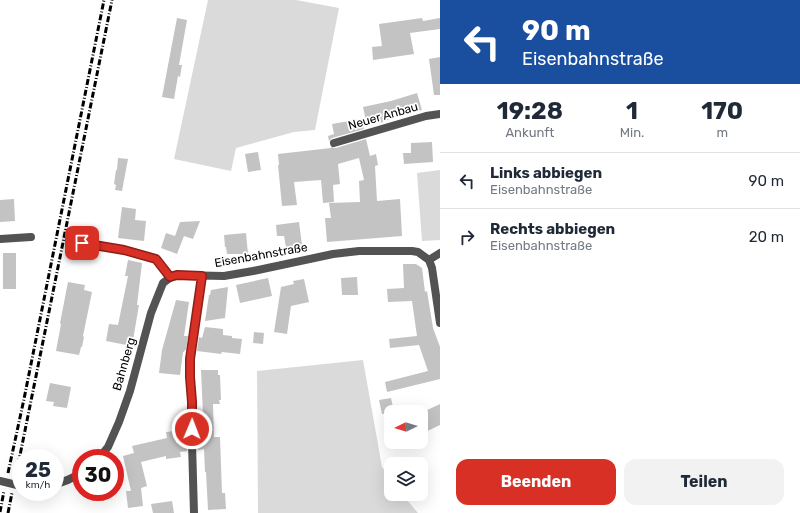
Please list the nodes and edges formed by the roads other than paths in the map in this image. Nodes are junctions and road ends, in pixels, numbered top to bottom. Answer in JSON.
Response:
{"nodes":[{"id":1,"x":440,"y":114,"type":"edge"},
{"id":2,"x":334,"y":143,"type":"dead end"},
{"id":3,"x":32,"y":237,"type":"dead end"},
{"id":4,"x":0,"y":239,"type":"edge"},
{"id":5,"x":82,"y":243,"type":"dead end"},
{"id":6,"x":440,"y":253,"type":"edge"},
{"id":7,"x":429,"y":260,"type":"junction"},
{"id":8,"x":202,"y":276,"type":"junction"},
{"id":9,"x":170,"y":277,"type":"junction"},
{"id":10,"x":440,"y":323,"type":"edge"},
{"id":11,"x":106,"y":449,"type":"edge"},
{"id":12,"x":0,"y":481,"type":"edge"},
{"id":13,"x":12,"y":484,"type":"edge"},
{"id":14,"x":194,"y":513,"type":"edge"}],
"edges":[{"from":1,"to":2,"type":"street","name":"Neuer Anbau"},
{"from":3,"to":4,"type":"street"},
{"from":5,"to":9,"type":"street"},
{"from":6,"to":7,"type":"street"},
{"from":7,"to":8,"type":"street","name":"Eisenbahnstraße"},
{"from":7,"to":10,"type":"street"},
{"from":8,"to":9,"type":"street","name":"Eisenbahnstraße"},
{"from":8,"to":14,"type":"street"},
{"from":9,"to":11,"type":"street","name":"Bahnberg"},
{"from":12,"to":13,"type":"street","bridge":true}]}
